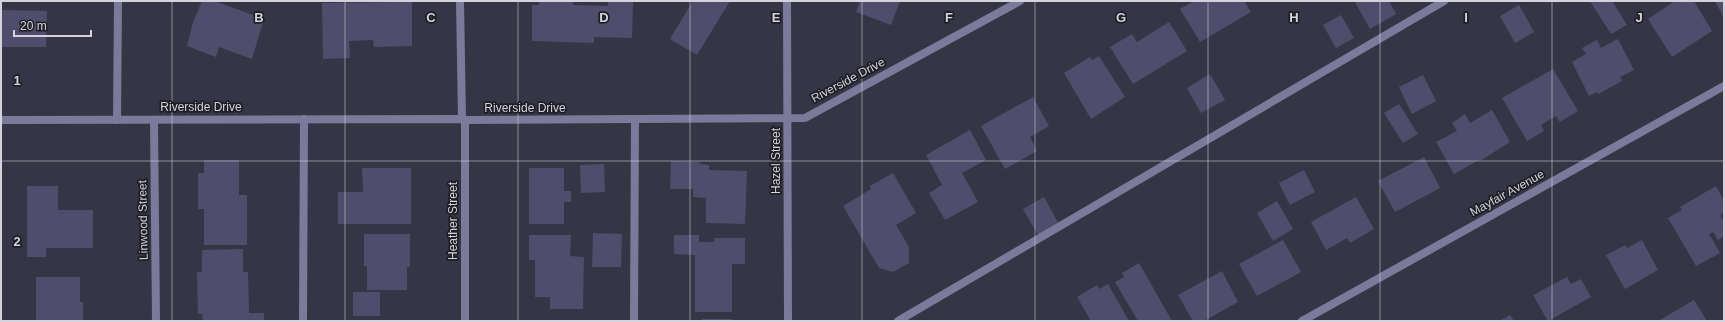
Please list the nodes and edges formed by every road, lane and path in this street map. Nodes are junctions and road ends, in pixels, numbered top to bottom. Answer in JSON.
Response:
{"nodes":[{"id":1,"x":118,"y":1,"type":"edge"},
{"id":2,"x":460,"y":1,"type":"edge"},
{"id":3,"x":787,"y":1,"type":"edge"},
{"id":4,"x":1020,"y":1,"type":"edge"},
{"id":5,"x":1444,"y":1,"type":"edge"},
{"id":6,"x":1724,"y":86,"type":"edge"},
{"id":7,"x":788,"y":118,"type":"junction"},
{"id":8,"x":304,"y":119,"type":"junction"},
{"id":9,"x":635,"y":119,"type":"junction"},
{"id":10,"x":1,"y":120,"type":"edge"},
{"id":11,"x":117,"y":120,"type":"junction"},
{"id":12,"x":154,"y":120,"type":"junction"},
{"id":13,"x":463,"y":120,"type":"junction"},
{"id":14,"x":156,"y":321,"type":"edge"},
{"id":15,"x":303,"y":321,"type":"edge"},
{"id":16,"x":465,"y":321,"type":"edge"},
{"id":17,"x":634,"y":321,"type":"edge"},
{"id":18,"x":788,"y":321,"type":"edge"},
{"id":19,"x":898,"y":321,"type":"edge"},
{"id":20,"x":1302,"y":321,"type":"edge"}],
"edges":[{"from":1,"to":11,"type":"street"},
{"from":2,"to":13,"type":"street","name":"Heather Street"},
{"from":3,"to":7,"type":"street","name":"Hazel Street"},
{"from":4,"to":7,"type":"street","name":"Riverside Drive"},
{"from":5,"to":19,"type":"street"},
{"from":6,"to":20,"type":"street","name":"Mayfair Avenue"},
{"from":7,"to":9,"type":"street","name":"Riverside Drive"},
{"from":7,"to":18,"type":"street","name":"Hazel Street"},
{"from":8,"to":12,"type":"street","name":"Riverside Drive"},
{"from":8,"to":13,"type":"street","name":"Riverside Drive"},
{"from":8,"to":15,"type":"street"},
{"from":9,"to":13,"type":"street","name":"Riverside Drive"},
{"from":9,"to":17,"type":"street"},
{"from":10,"to":11,"type":"street","name":"Riverside Drive"},
{"from":11,"to":12,"type":"street","name":"Riverside Drive"},
{"from":12,"to":14,"type":"street","name":"Linwood Street"},
{"from":13,"to":16,"type":"street","name":"Heather Street"}]}
